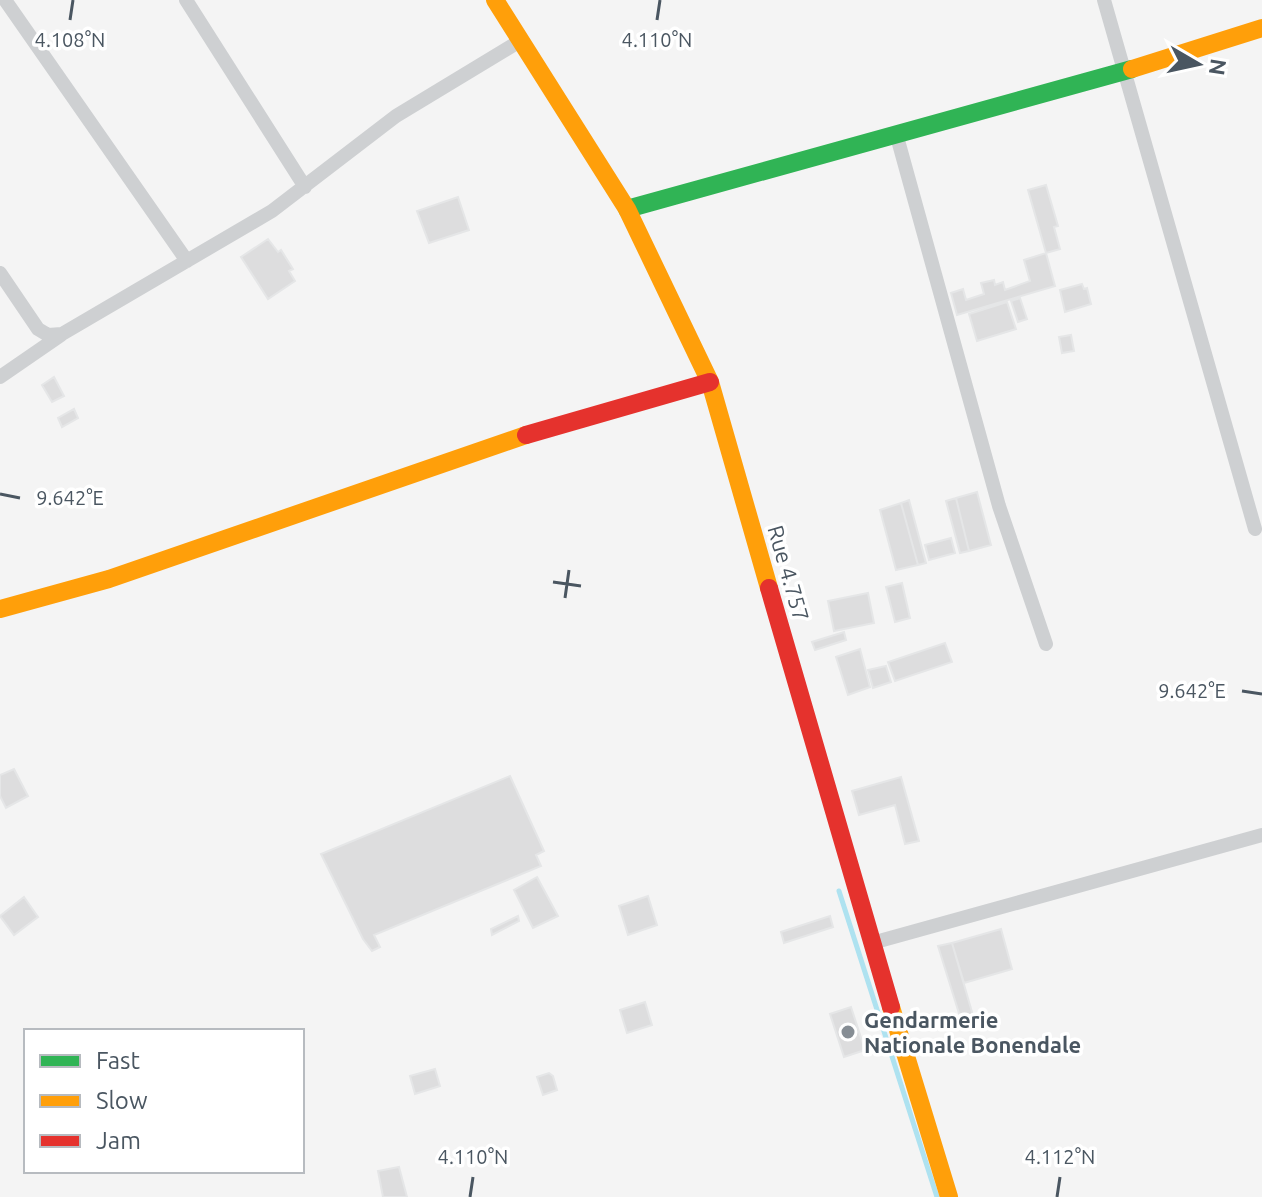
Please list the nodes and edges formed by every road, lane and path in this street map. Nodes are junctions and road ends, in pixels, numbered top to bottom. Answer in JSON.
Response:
{"nodes":[{"id":1,"x":5,"y":0,"type":"edge"},
{"id":2,"x":186,"y":0,"type":"edge"},
{"id":3,"x":495,"y":0,"type":"edge"},
{"id":4,"x":1104,"y":0,"type":"edge"},
{"id":5,"x":1262,"y":28,"type":"edge"},
{"id":6,"x":520,"y":41,"type":"junction"},
{"id":7,"x":1124,"y":71,"type":"junction"},
{"id":8,"x":896,"y":133,"type":"junction"},
{"id":9,"x":305,"y":187,"type":"junction"},
{"id":10,"x":627,"y":209,"type":"junction"},
{"id":11,"x":187,"y":261,"type":"junction"},
{"id":12,"x":0,"y":273,"type":"edge"},
{"id":13,"x":62,"y":334,"type":"junction"},
{"id":14,"x":0,"y":377,"type":"edge"},
{"id":15,"x":710,"y":382,"type":"junction"},
{"id":16,"x":1255,"y":529,"type":"dead end"},
{"id":17,"x":0,"y":609,"type":"edge"},
{"id":18,"x":1046,"y":644,"type":"dead end"},
{"id":19,"x":1262,"y":835,"type":"edge"},
{"id":20,"x":872,"y":943,"type":"junction"},
{"id":21,"x":949,"y":1197,"type":"edge"}],
"edges":[{"from":1,"to":11,"type":"street"},
{"from":2,"to":9,"type":"street"},
{"from":3,"to":6,"type":"street","name":"Rue 4.757"},
{"from":4,"to":7,"type":"street"},
{"from":5,"to":7,"type":"street"},
{"from":6,"to":9,"type":"street"},
{"from":6,"to":10,"type":"street","name":"Rue 4.757"},
{"from":7,"to":8,"type":"street"},
{"from":7,"to":16,"type":"street"},
{"from":8,"to":10,"type":"street"},
{"from":8,"to":18,"type":"street"},
{"from":9,"to":11,"type":"street"},
{"from":10,"to":15,"type":"street","name":"Rue 4.757"},
{"from":11,"to":13,"type":"street"},
{"from":12,"to":13,"type":"street"},
{"from":13,"to":14,"type":"street"},
{"from":15,"to":17,"type":"street"},
{"from":15,"to":20,"type":"street","name":"Rue 4.757"},
{"from":19,"to":20,"type":"street"},
{"from":20,"to":21,"type":"street","name":"Rue 4.757"}]}
